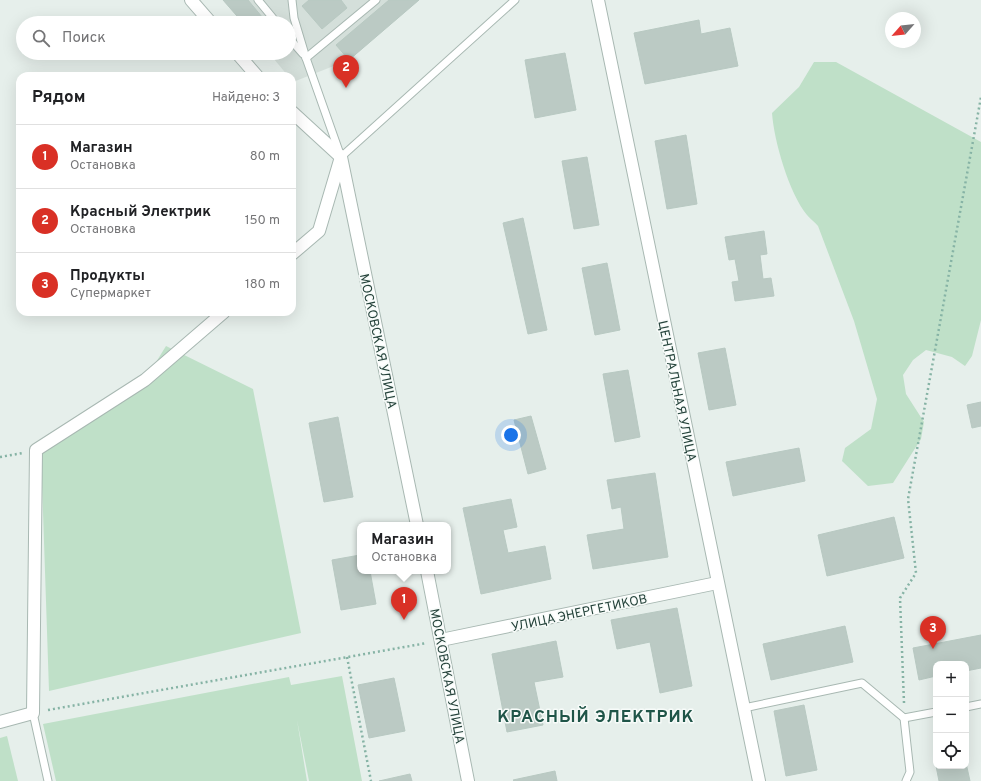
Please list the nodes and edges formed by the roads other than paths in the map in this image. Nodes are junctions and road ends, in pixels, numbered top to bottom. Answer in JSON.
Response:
{"nodes":[{"id":1,"x":191,"y":0,"type":"edge"},
{"id":2,"x":258,"y":0,"type":"edge"},
{"id":3,"x":292,"y":0,"type":"edge"},
{"id":4,"x":376,"y":0,"type":"edge"},
{"id":5,"x":515,"y":0,"type":"edge"},
{"id":6,"x":598,"y":0,"type":"edge"},
{"id":7,"x":205,"y":16,"type":"edge"},
{"id":8,"x":271,"y":16,"type":"edge"},
{"id":9,"x":294,"y":16,"type":"edge"},
{"id":10,"x":296,"y":25,"type":"edge"},
{"id":11,"x":296,"y":46,"type":"edge"},
{"id":12,"x":306,"y":58,"type":"junction"},
{"id":13,"x":243,"y":60,"type":"edge"},
{"id":14,"x":254,"y":72,"type":"edge"},
{"id":15,"x":296,"y":116,"type":"edge"},
{"id":16,"x":341,"y":157,"type":"junction"},
{"id":17,"x":296,"y":251,"type":"edge"},
{"id":18,"x":219,"y":316,"type":"edge"},
{"id":19,"x":416,"y":522,"type":"edge"},
{"id":20,"x":428,"y":574,"type":"edge"},
{"id":21,"x":717,"y":583,"type":"junction"},
{"id":22,"x":441,"y":640,"type":"junction"},
{"id":23,"x":981,"y":704,"type":"edge"},
{"id":24,"x":969,"y":706,"type":"edge"},
{"id":25,"x":744,"y":708,"type":"junction"},
{"id":26,"x":33,"y":713,"type":"junction"},
{"id":27,"x":933,"y":713,"type":"edge"},
{"id":28,"x":904,"y":718,"type":"junction"},
{"id":29,"x":0,"y":722,"type":"edge"},
{"id":30,"x":48,"y":781,"type":"edge"},
{"id":31,"x":468,"y":781,"type":"edge"},
{"id":32,"x":759,"y":781,"type":"edge"},
{"id":33,"x":906,"y":781,"type":"edge"}],
"edges":[{"from":1,"to":7,"type":"street"},
{"from":2,"to":8,"type":"lane"},
{"from":3,"to":9,"type":"lane"},
{"from":4,"to":12,"type":"lane"},
{"from":5,"to":16,"type":"lane"},
{"from":6,"to":21,"type":"street","name":"ЦЕНТРАЛЬНАЯ УЛИЦА"},
{"from":10,"to":12,"type":"lane"},
{"from":11,"to":12,"type":"lane"},
{"from":12,"to":16,"type":"lane"},
{"from":13,"to":14,"type":"street"},
{"from":15,"to":16,"type":"street"},
{"from":16,"to":17,"type":"street"},
{"from":16,"to":19,"type":"street","name":"МОСКОВСКАЯ УЛИЦА"},
{"from":18,"to":26,"type":"street"},
{"from":20,"to":22,"type":"street","name":"МОСКОВСКАЯ УЛИЦА"},
{"from":21,"to":22,"type":"street","name":"УЛИЦА ЭНЕРГЕТИКОВ"},
{"from":21,"to":25,"type":"street","name":"ЦЕНТРАЛЬНАЯ УЛИЦА"},
{"from":22,"to":31,"type":"street","name":"МОСКОВСКАЯ УЛИЦА"},
{"from":23,"to":24,"type":"lane"},
{"from":25,"to":28,"type":"lane"},
{"from":25,"to":32,"type":"street","name":"ЦЕНТРАЛЬНАЯ УЛИЦА"},
{"from":26,"to":29,"type":"street"},
{"from":26,"to":30,"type":"lane"},
{"from":27,"to":28,"type":"lane"},
{"from":28,"to":33,"type":"lane"}]}
